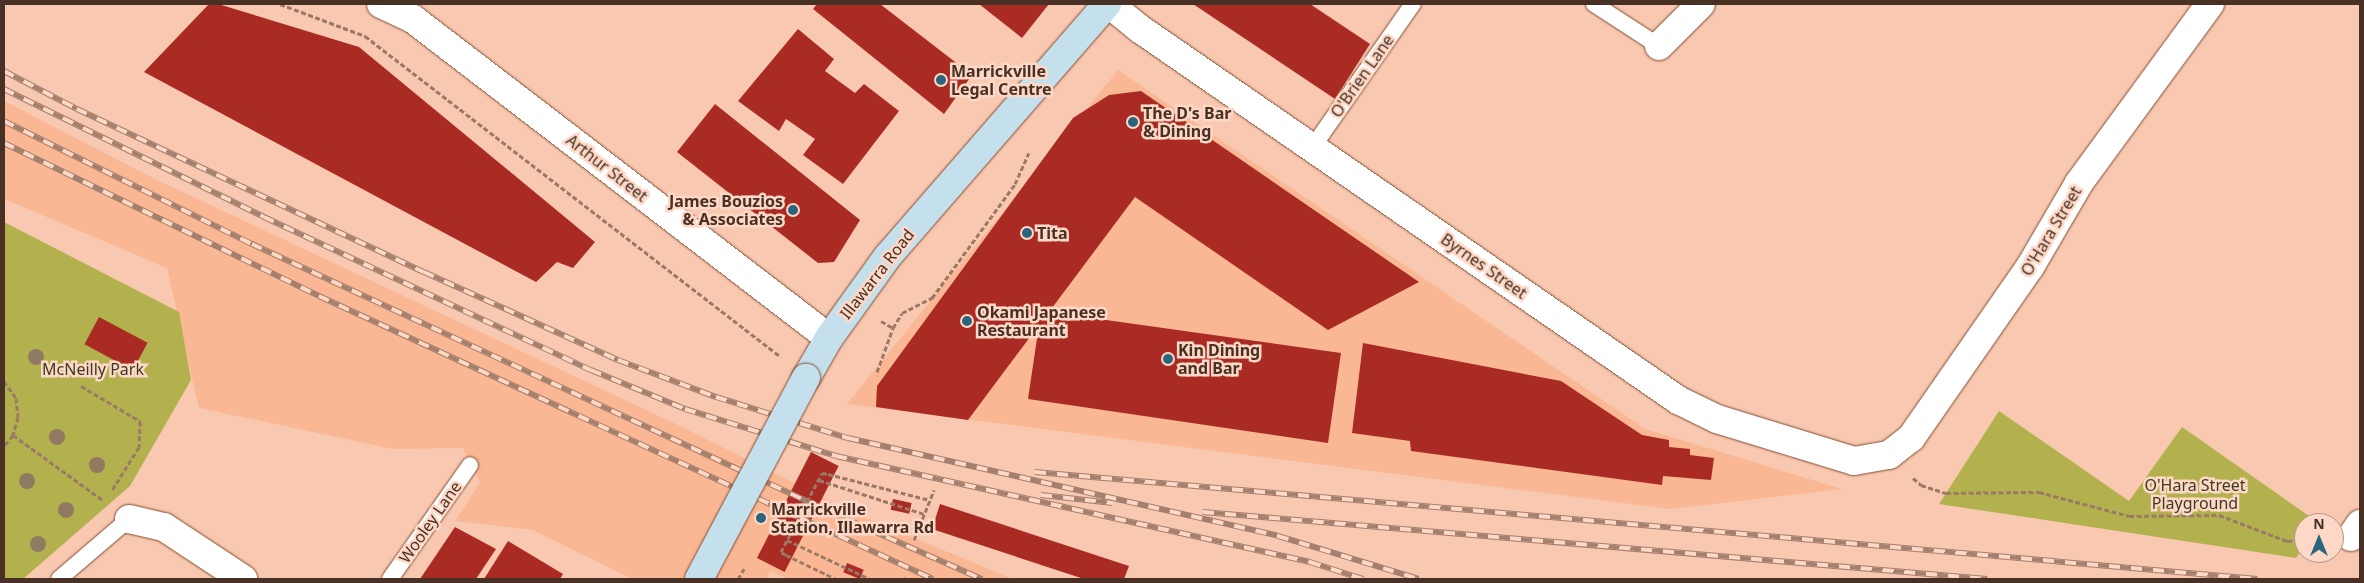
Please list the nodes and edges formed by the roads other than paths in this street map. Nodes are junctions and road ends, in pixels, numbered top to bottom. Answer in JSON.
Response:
{"nodes":[{"id":1,"x":381,"y":4,"type":"edge"},
{"id":2,"x":1108,"y":4,"type":"edge"},
{"id":3,"x":1413,"y":4,"type":"edge"},
{"id":4,"x":1594,"y":4,"type":"edge"},
{"id":5,"x":1702,"y":4,"type":"edge"},
{"id":6,"x":2210,"y":4,"type":"edge"},
{"id":7,"x":1659,"y":46,"type":"joint"},
{"id":8,"x":1312,"y":148,"type":"junction"},
{"id":9,"x":829,"y":338,"type":"junction"},
{"id":10,"x":1889,"y":455,"type":"joint"},
{"id":11,"x":470,"y":465,"type":"dead end"},
{"id":12,"x":129,"y":519,"type":"joint"},
{"id":13,"x":59,"y":579,"type":"edge"},
{"id":14,"x":244,"y":579,"type":"edge"},
{"id":15,"x":390,"y":579,"type":"edge"},
{"id":16,"x":699,"y":579,"type":"edge"}],
"edges":[{"from":1,"to":9,"type":"street","name":"Arthur Street"},
{"from":2,"to":8,"type":"street","name":"Byrnes Street"},
{"from":2,"to":9,"type":"main road","name":"Illawarra Road"},
{"from":3,"to":8,"type":"lane","name":"O'Brien Lane"},
{"from":4,"to":7,"type":"lane"},
{"from":5,"to":7,"type":"street"},
{"from":6,"to":10,"type":"street","name":"O'Hara Street"},
{"from":8,"to":10,"type":"street","name":"Byrnes Street"},
{"from":9,"to":16,"type":"main road","name":"Illawarra Road","bridge":true},
{"from":11,"to":15,"type":"lane","name":"Wooley Lane"},
{"from":12,"to":13,"type":"lane"},
{"from":12,"to":14,"type":"street"}]}
